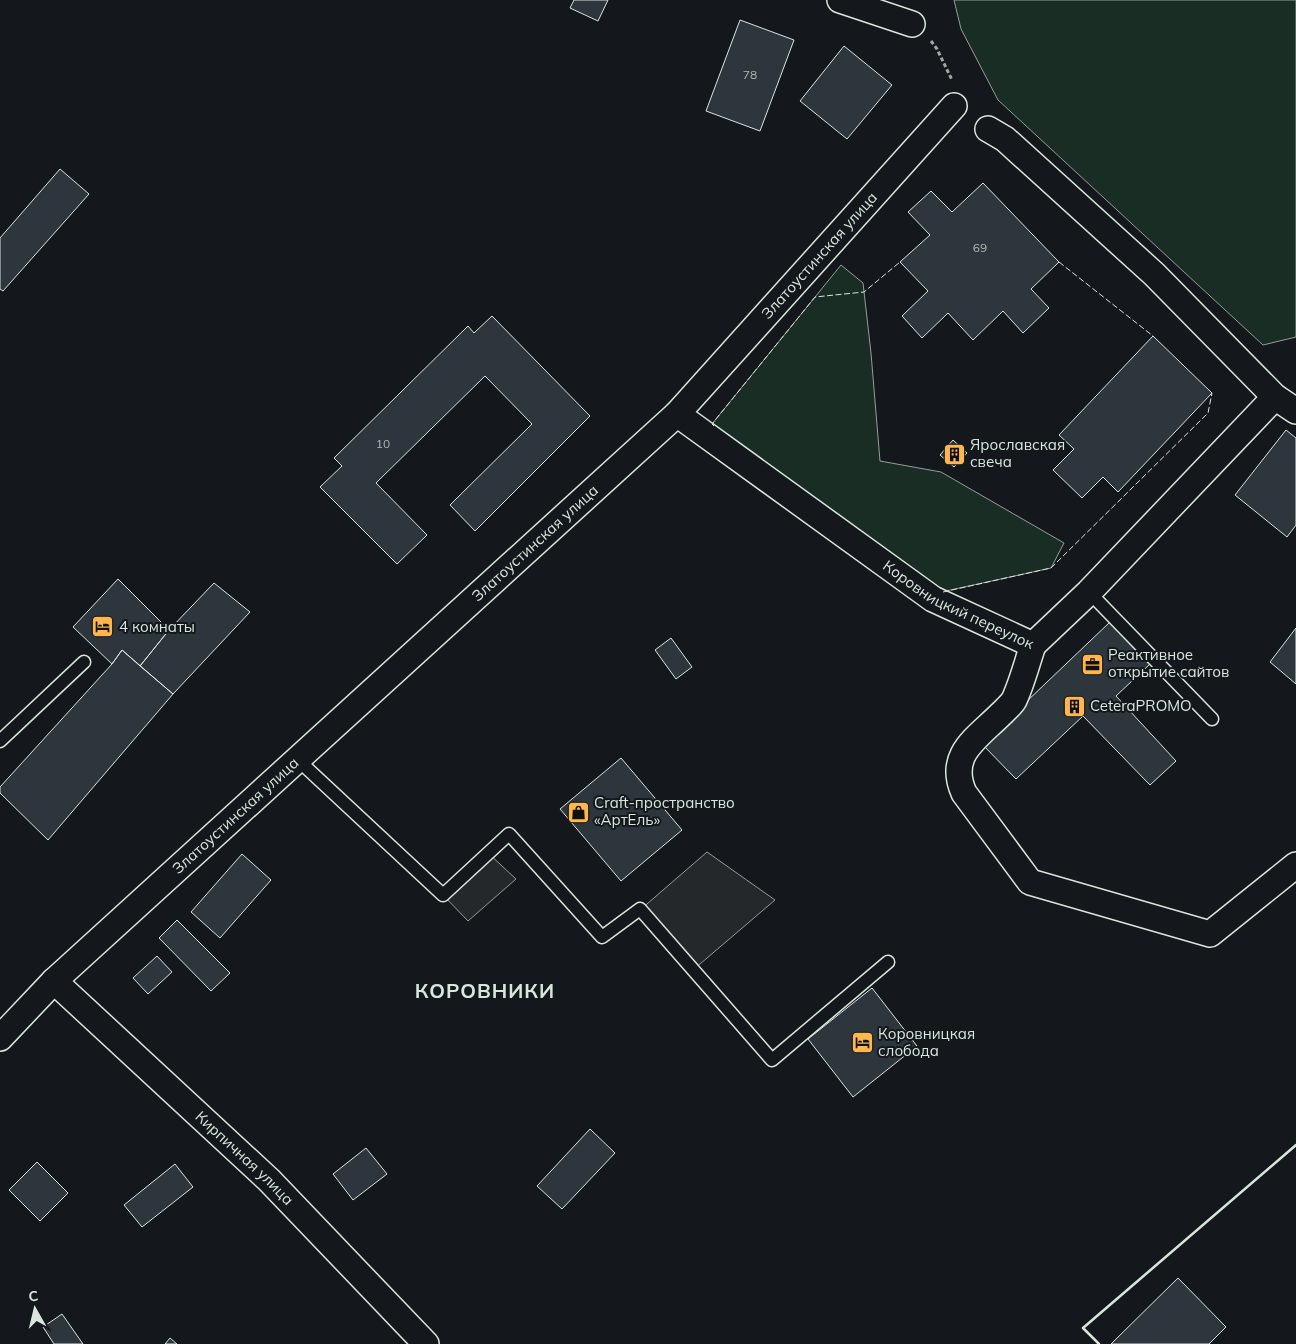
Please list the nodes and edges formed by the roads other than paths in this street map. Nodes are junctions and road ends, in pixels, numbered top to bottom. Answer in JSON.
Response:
{"nodes":[{"id":1,"x":840,"y":0,"type":"edge"},
{"id":2,"x":912,"y":24,"type":"road end"},
{"id":3,"x":954,"y":106,"type":"road end"},
{"id":4,"x":988,"y":129,"type":"dead end"},
{"id":5,"x":1275,"y":397,"type":"junction"},
{"id":6,"x":1296,"y":411,"type":"edge"},
{"id":7,"x":677,"y":414,"type":"junction"},
{"id":8,"x":1089,"y":592,"type":"junction"},
{"id":9,"x":1033,"y":645,"type":"junction"},
{"id":10,"x":84,"y":662,"type":"dead end"},
{"id":11,"x":1212,"y":719,"type":"dead end"},
{"id":12,"x":0,"y":741,"type":"edge"},
{"id":13,"x":298,"y":759,"type":"junction"},
{"id":14,"x":1296,"y":865,"type":"edge"},
{"id":15,"x":888,"y":962,"type":"dead end"},
{"id":16,"x":54,"y":981,"type":"junction"},
{"id":17,"x":0,"y":1038,"type":"edge"},
{"id":18,"x":426,"y":1344,"type":"edge"}],
"edges":[{"from":1,"to":2,"type":"street"},
{"from":3,"to":7,"type":"street","name":"Златоустинская улица"},
{"from":4,"to":5,"type":"street"},
{"from":5,"to":6,"type":"street"},
{"from":5,"to":8,"type":"street","name":"Коровницкий переулок"},
{"from":7,"to":9,"type":"street","name":"Коровницкий переулок"},
{"from":7,"to":13,"type":"street","name":"Златоустинская улица"},
{"from":8,"to":9,"type":"street","name":"Коровницкий переулок"},
{"from":8,"to":11,"type":"lane"},
{"from":9,"to":14,"type":"street"},
{"from":10,"to":12,"type":"lane"},
{"from":13,"to":15,"type":"lane"},
{"from":13,"to":16,"type":"street","name":"Златоустинская улица"},
{"from":16,"to":17,"type":"street","name":"Златоустинская улица"},
{"from":16,"to":18,"type":"street","name":"Кирпичная улица"}]}
